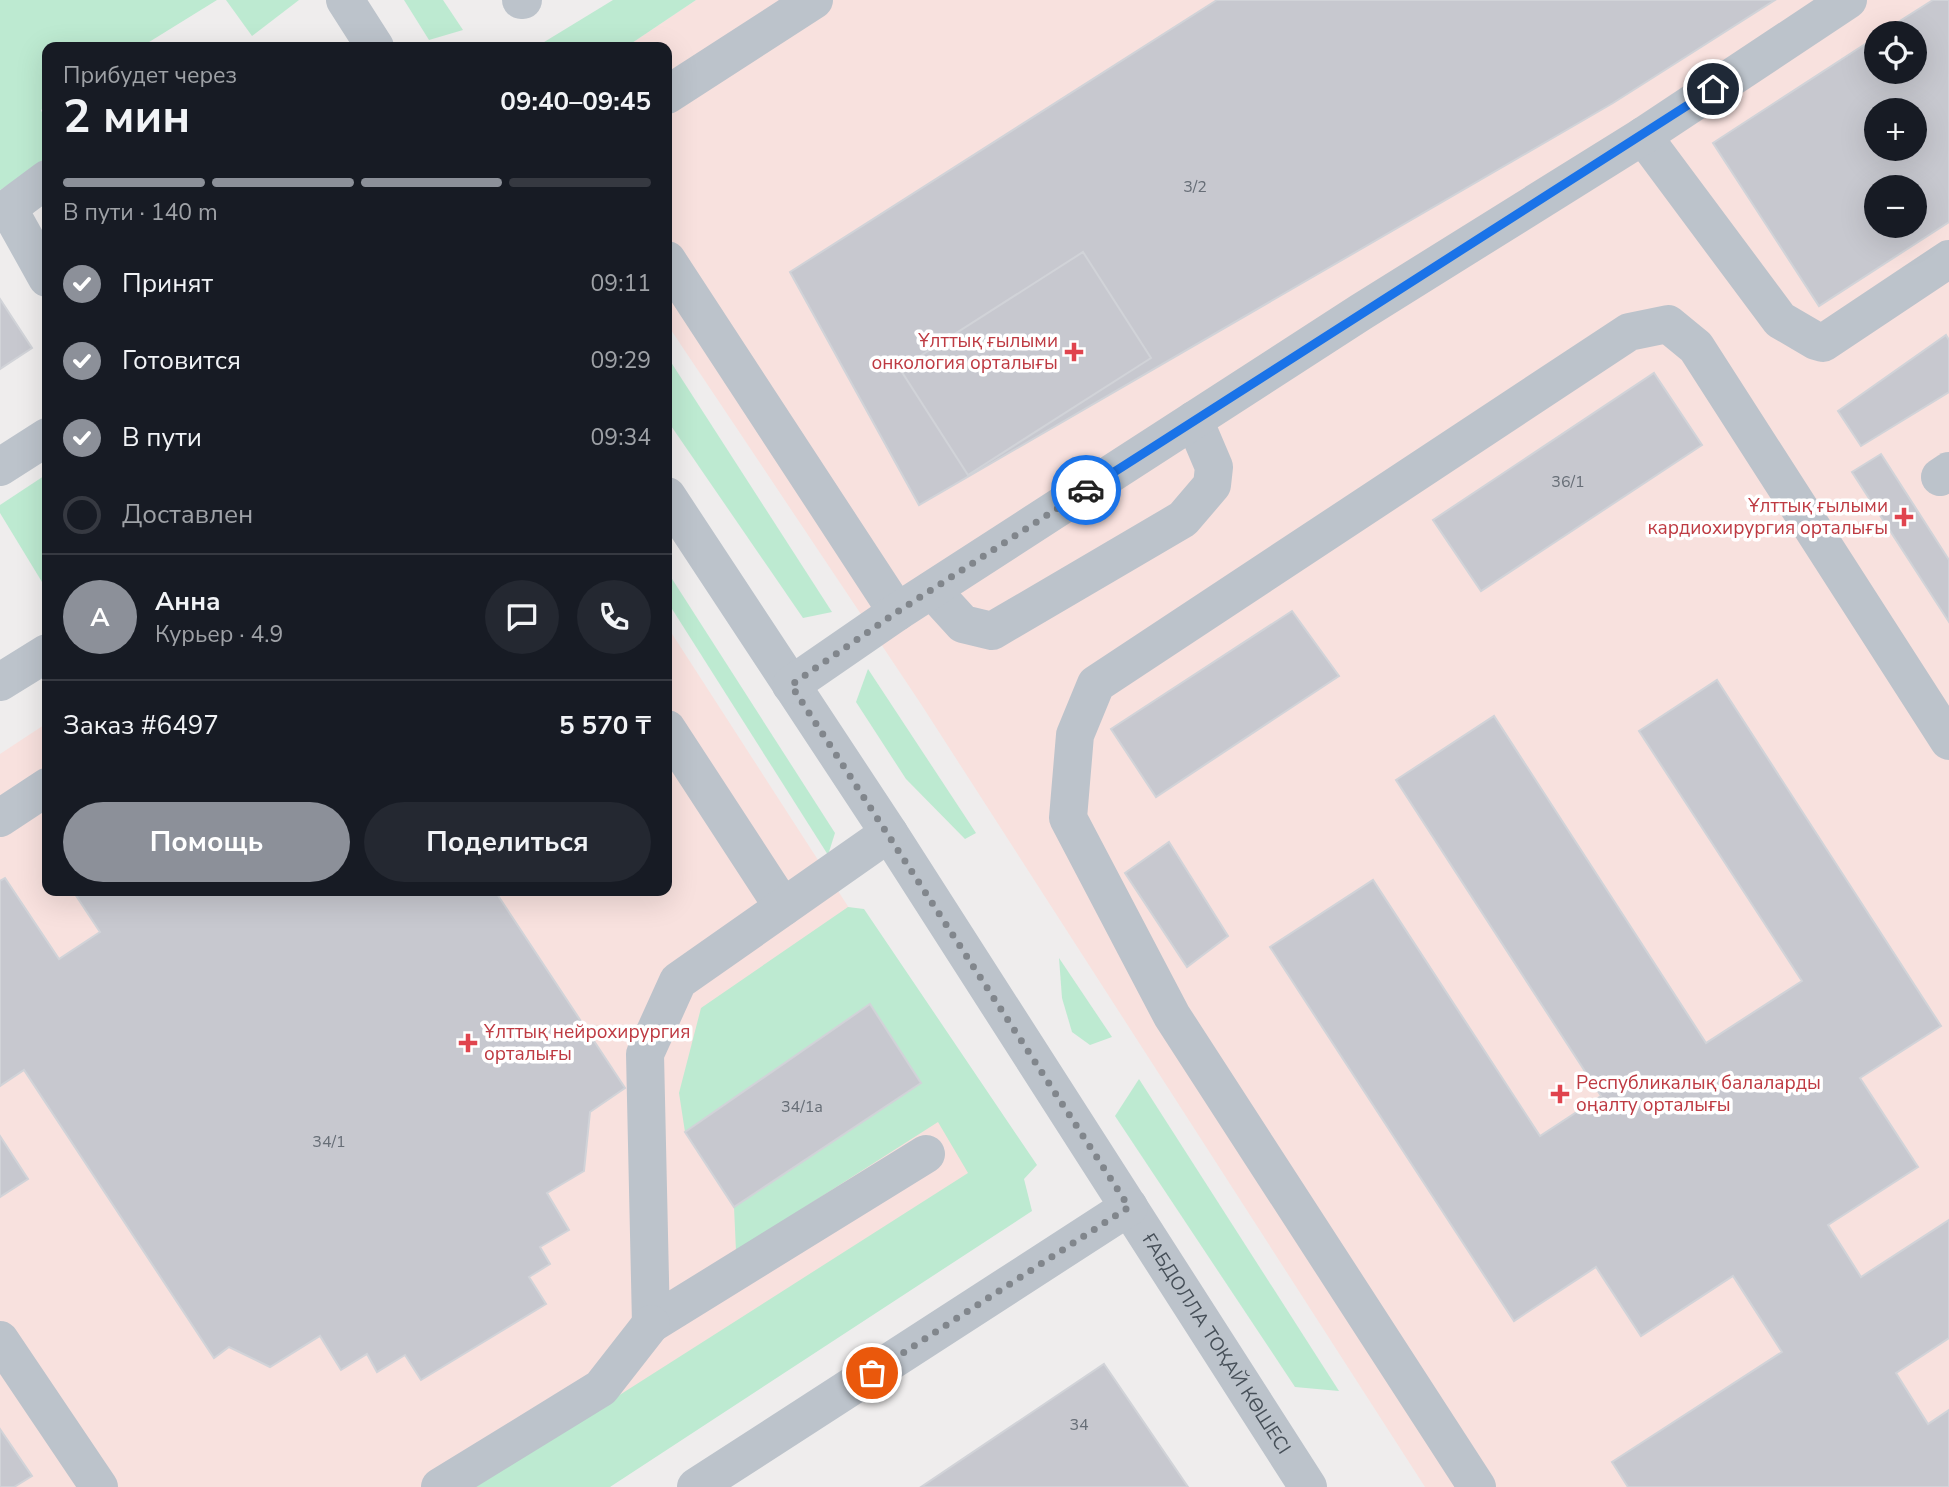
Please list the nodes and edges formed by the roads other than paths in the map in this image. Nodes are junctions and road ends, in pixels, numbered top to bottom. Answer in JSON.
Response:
{"nodes":[{"id":1,"x":345,"y":0,"type":"edge"},
{"id":2,"x":814,"y":0,"type":"edge"},
{"id":3,"x":1848,"y":0,"type":"edge"},
{"id":4,"x":372,"y":42,"type":"edge"},
{"id":5,"x":672,"y":92,"type":"edge"},
{"id":6,"x":1643,"y":136,"type":"junction"},
{"id":7,"x":42,"y":183,"type":"edge"},
{"id":8,"x":1949,"y":260,"type":"edge"},
{"id":9,"x":672,"y":268,"type":"edge"},
{"id":10,"x":42,"y":269,"type":"edge"},
{"id":11,"x":1195,"y":420,"type":"junction"},
{"id":12,"x":42,"y":440,"type":"edge"},
{"id":13,"x":0,"y":467,"type":"edge"},
{"id":14,"x":672,"y":504,"type":"edge"},
{"id":15,"x":932,"y":590,"type":"junction"},
{"id":16,"x":897,"y":612,"type":"junction"},
{"id":17,"x":42,"y":656,"type":"edge"},
{"id":18,"x":0,"y":682,"type":"edge"},
{"id":19,"x":791,"y":685,"type":"junction"},
{"id":20,"x":672,"y":737,"type":"edge"},
{"id":21,"x":1949,"y":741,"type":"edge"},
{"id":22,"x":42,"y":790,"type":"edge"},
{"id":23,"x":0,"y":818,"type":"edge"},
{"id":24,"x":889,"y":833,"type":"junction"},
{"id":25,"x":783,"y":907,"type":"junction"},
{"id":26,"x":926,"y":1154,"type":"dead end"},
{"id":27,"x":1129,"y":1207,"type":"junction"},
{"id":28,"x":651,"y":1324,"type":"junction"},
{"id":29,"x":0,"y":1340,"type":"edge"},
{"id":30,"x":99,"y":1487,"type":"edge"},
{"id":31,"x":440,"y":1487,"type":"edge"},
{"id":32,"x":696,"y":1487,"type":"edge"},
{"id":33,"x":1308,"y":1487,"type":"edge"},
{"id":34,"x":1477,"y":1487,"type":"edge"}],
"edges":[{"from":1,"to":4,"type":"street"},
{"from":2,"to":5,"type":"street"},
{"from":3,"to":6,"type":"street"},
{"from":6,"to":8,"type":"street"},
{"from":6,"to":11,"type":"street"},
{"from":7,"to":10,"type":"street"},
{"from":9,"to":16,"type":"street"},
{"from":11,"to":15,"type":"street"},
{"from":11,"to":15,"type":"street"},
{"from":12,"to":13,"type":"street"},
{"from":14,"to":19,"type":"street","name":"ҒАБДОЛЛА ТОҚАЙ КӨШЕСІ"},
{"from":15,"to":16,"type":"street"},
{"from":16,"to":19,"type":"street"},
{"from":17,"to":18,"type":"street"},
{"from":19,"to":24,"type":"street","name":"ҒАБДОЛЛА ТОҚАЙ КӨШЕСІ"},
{"from":20,"to":25,"type":"street"},
{"from":21,"to":34,"type":"street"},
{"from":22,"to":23,"type":"street"},
{"from":24,"to":25,"type":"street"},
{"from":24,"to":27,"type":"street","name":"ҒАБДОЛЛА ТОҚАЙ КӨШЕСІ"},
{"from":25,"to":28,"type":"street"},
{"from":26,"to":28,"type":"street"},
{"from":27,"to":32,"type":"street"},
{"from":27,"to":33,"type":"street","name":"ҒАБДОЛЛА ТОҚАЙ КӨШЕСІ"},
{"from":28,"to":31,"type":"street"},
{"from":29,"to":30,"type":"street"}]}
